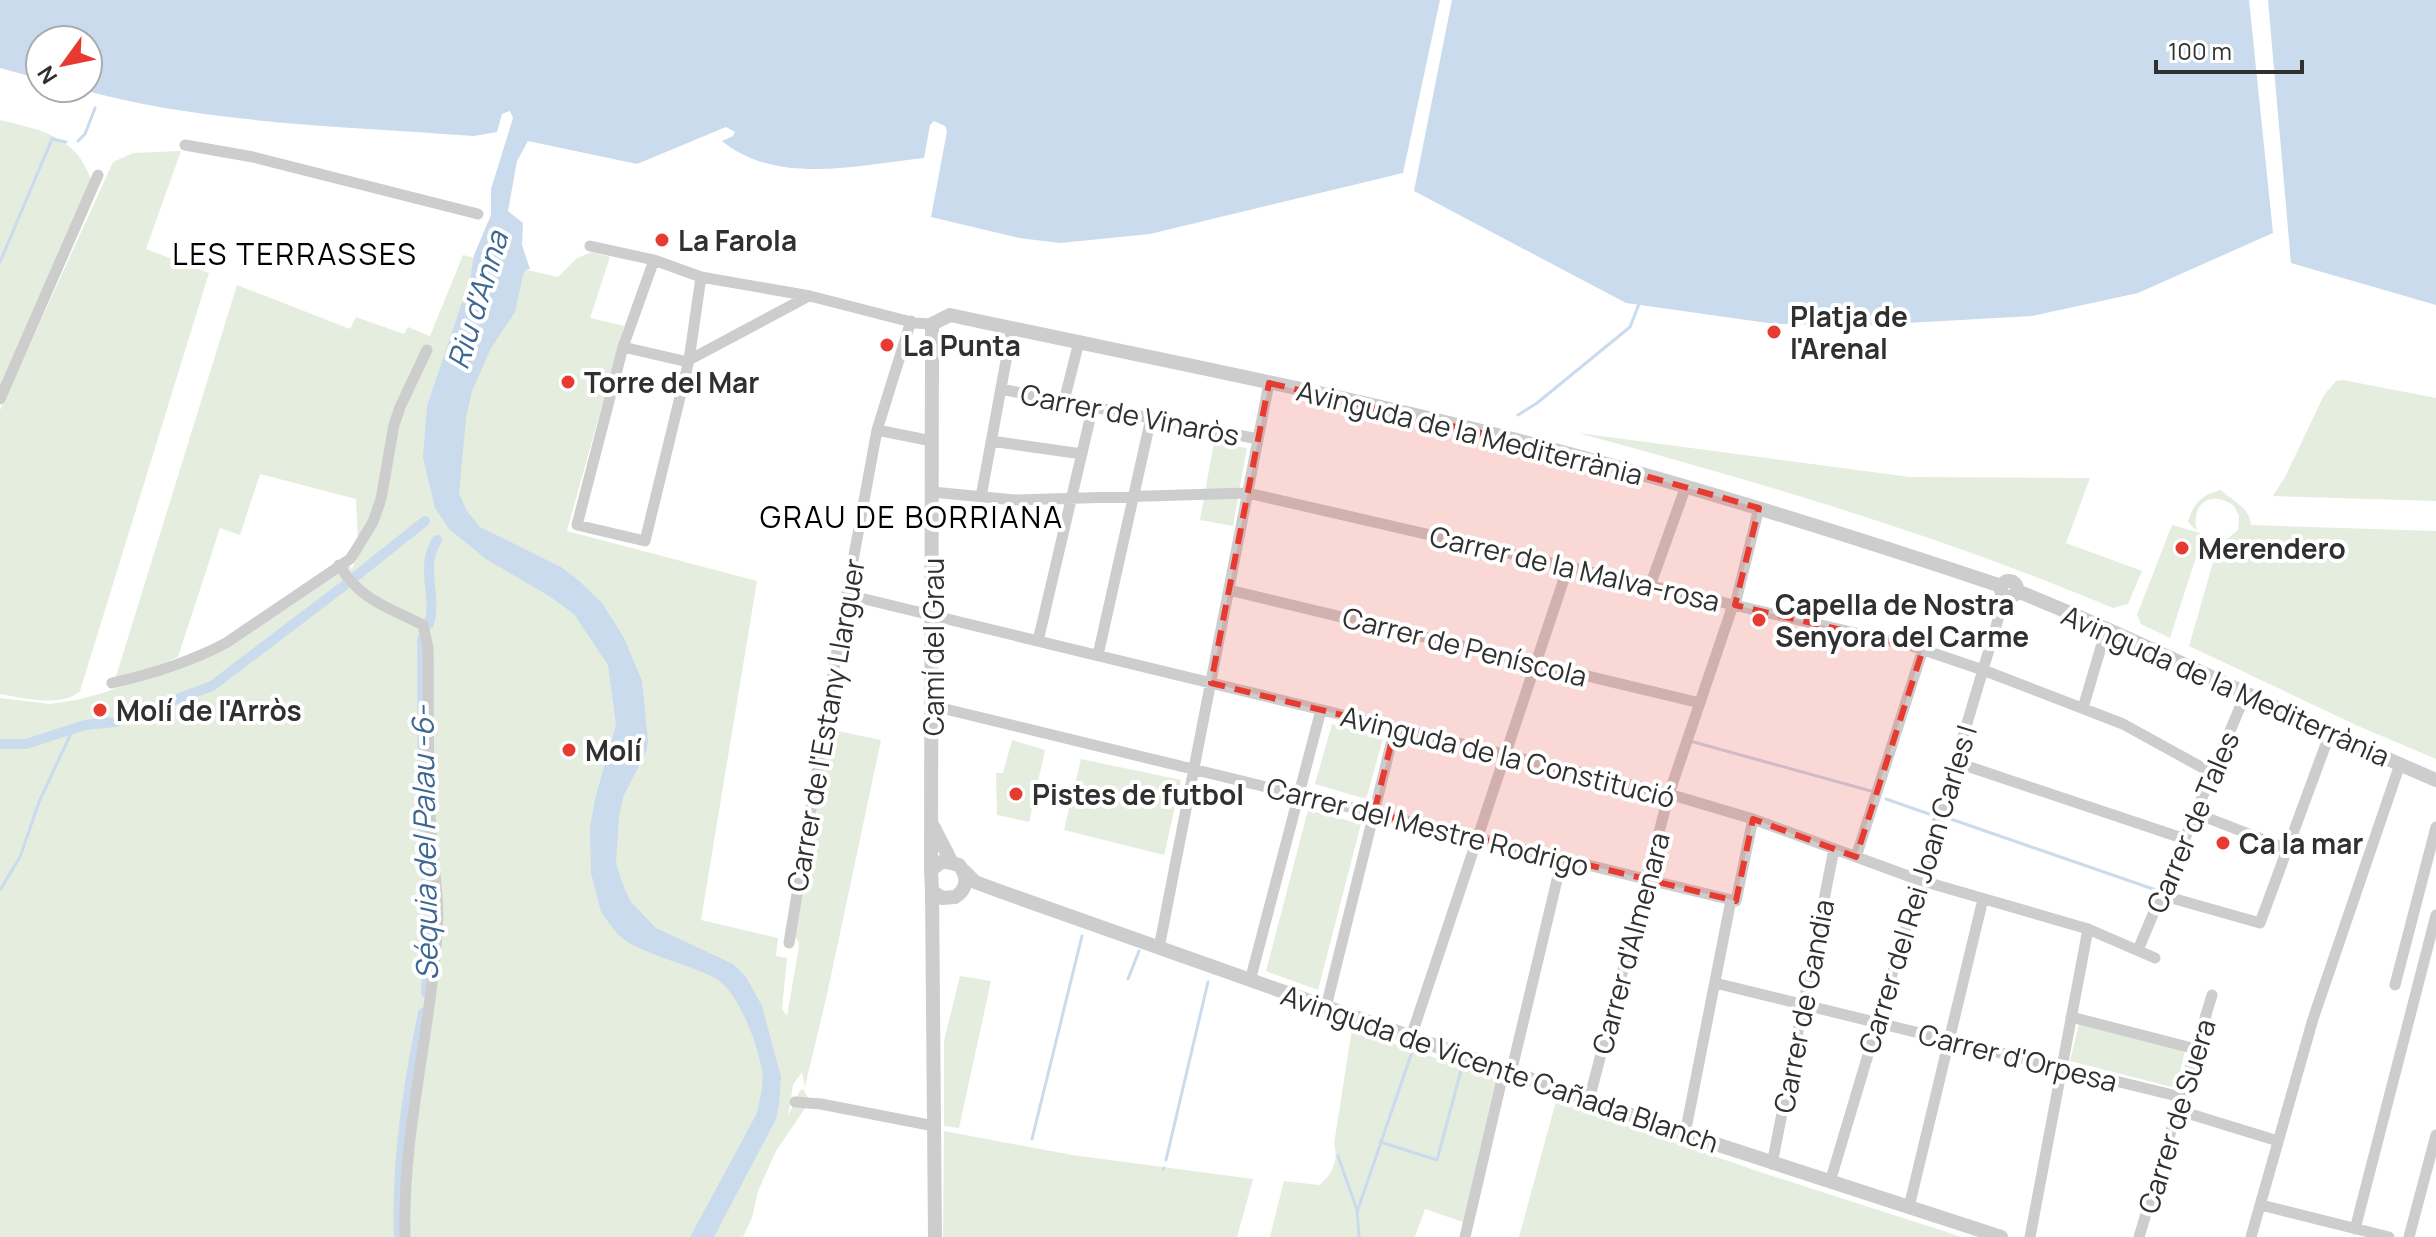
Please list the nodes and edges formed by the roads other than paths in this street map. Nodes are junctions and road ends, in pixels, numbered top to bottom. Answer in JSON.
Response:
{"nodes":[{"id":1,"x":185,"y":145,"type":"dead end"},
{"id":2,"x":98,"y":175,"type":"dead end"},
{"id":3,"x":478,"y":214,"type":"dead end"},
{"id":4,"x":590,"y":246,"type":"dead end"},
{"id":5,"x":654,"y":260,"type":"junction"},
{"id":6,"x":701,"y":277,"type":"junction"},
{"id":7,"x":810,"y":296,"type":"junction"},
{"id":8,"x":911,"y":321,"type":"junction"},
{"id":9,"x":932,"y":324,"type":"junction"},
{"id":10,"x":1012,"y":328,"type":"junction"},
{"id":11,"x":1079,"y":342,"type":"junction"},
{"id":12,"x":623,"y":347,"type":"junction"},
{"id":13,"x":427,"y":350,"type":"dead end"},
{"id":14,"x":688,"y":361,"type":"junction"},
{"id":15,"x":1269,"y":383,"type":"junction"},
{"id":16,"x":1001,"y":389,"type":"junction"},
{"id":17,"x":0,"y":399,"type":"edge"},
{"id":18,"x":1064,"y":401,"type":"junction"},
{"id":19,"x":1093,"y":406,"type":"junction"},
{"id":20,"x":1151,"y":418,"type":"junction"},
{"id":21,"x":877,"y":430,"type":"junction"},
{"id":22,"x":1258,"y":439,"type":"junction"},
{"id":23,"x":932,"y":441,"type":"junction"},
{"id":24,"x":991,"y":441,"type":"junction"},
{"id":25,"x":1082,"y":454,"type":"junction"},
{"id":26,"x":1686,"y":486,"type":"junction"},
{"id":27,"x":932,"y":492,"type":"junction"},
{"id":28,"x":1248,"y":493,"type":"junction"},
{"id":29,"x":1133,"y":496,"type":"junction"},
{"id":30,"x":981,"y":497,"type":"junction"},
{"id":31,"x":1072,"y":498,"type":"junction"},
{"id":32,"x":1759,"y":508,"type":"junction"},
{"id":33,"x":339,"y":565,"type":"junction"},
{"id":34,"x":1568,"y":567,"type":"junction"},
{"id":35,"x":1650,"y":586,"type":"junction"},
{"id":36,"x":1229,"y":590,"type":"junction"},
{"id":37,"x":2008,"y":591,"type":"junction"},
{"id":38,"x":848,"y":595,"type":"junction"},
{"id":39,"x":1734,"y":605,"type":"junction"},
{"id":40,"x":932,"y":615,"type":"junction"},
{"id":41,"x":2106,"y":630,"type":"junction"},
{"id":42,"x":1038,"y":641,"type":"junction"},
{"id":43,"x":1923,"y":649,"type":"junction"},
{"id":44,"x":1098,"y":655,"type":"junction"},
{"id":45,"x":1535,"y":663,"type":"junction"},
{"id":46,"x":1983,"y":670,"type":"junction"},
{"id":47,"x":112,"y":683,"type":"dead end"},
{"id":48,"x":1211,"y":683,"type":"junction"},
{"id":49,"x":2246,"y":693,"type":"junction"},
{"id":50,"x":1700,"y":703,"type":"junction"},
{"id":51,"x":933,"y":706,"type":"junction"},
{"id":52,"x":2083,"y":708,"type":"junction"},
{"id":53,"x":1321,"y":710,"type":"junction"},
{"id":54,"x":1395,"y":728,"type":"junction"},
{"id":55,"x":2330,"y":733,"type":"junction"},
{"id":56,"x":1505,"y":754,"type":"junction"},
{"id":57,"x":1955,"y":762,"type":"junction"},
{"id":58,"x":2400,"y":764,"type":"junction"},
{"id":59,"x":1194,"y":770,"type":"junction"},
{"id":60,"x":2212,"y":773,"type":"junction"},
{"id":61,"x":2436,"y":780,"type":"edge"},
{"id":62,"x":1669,"y":794,"type":"junction"},
{"id":63,"x":1299,"y":795,"type":"junction"},
{"id":64,"x":1374,"y":813,"type":"junction"},
{"id":65,"x":2195,"y":813,"type":"junction"},
{"id":66,"x":1753,"y":819,"type":"junction"},
{"id":67,"x":933,"y":825,"type":"junction"},
{"id":68,"x":2436,"y":827,"type":"edge"},
{"id":69,"x":1477,"y":838,"type":"junction"},
{"id":70,"x":2185,"y":839,"type":"junction"},
{"id":71,"x":1834,"y":849,"type":"junction"},
{"id":72,"x":2287,"y":849,"type":"junction"},
{"id":73,"x":1856,"y":857,"type":"junction"},
{"id":74,"x":1562,"y":859,"type":"junction"},
{"id":75,"x":951,"y":861,"type":"junction"},
{"id":76,"x":931,"y":870,"type":"junction"},
{"id":77,"x":964,"y":871,"type":"junction"},
{"id":78,"x":1646,"y":879,"type":"junction"},
{"id":79,"x":1919,"y":880,"type":"junction"},
{"id":80,"x":932,"y":891,"type":"junction"},
{"id":81,"x":1002,"y":892,"type":"junction"},
{"id":82,"x":2161,"y":895,"type":"junction"},
{"id":83,"x":957,"y":896,"type":"junction"},
{"id":84,"x":1983,"y":899,"type":"junction"},
{"id":85,"x":1734,"y":901,"type":"junction"},
{"id":86,"x":2436,"y":915,"type":"edge"},
{"id":87,"x":2088,"y":929,"type":"junction"},
{"id":88,"x":934,"y":936,"type":"junction"},
{"id":89,"x":789,"y":943,"type":"dead end"},
{"id":90,"x":1159,"y":948,"type":"junction"},
{"id":91,"x":2138,"y":950,"type":"junction"},
{"id":92,"x":2155,"y":958,"type":"dead end"},
{"id":93,"x":1250,"y":981,"type":"junction"},
{"id":94,"x":1715,"y":983,"type":"junction"},
{"id":95,"x":2395,"y":985,"type":"dead end"},
{"id":96,"x":2212,"y":995,"type":"dead end"},
{"id":97,"x":1803,"y":1005,"type":"junction"},
{"id":98,"x":1326,"y":1007,"type":"junction"},
{"id":99,"x":2071,"y":1017,"type":"junction"},
{"id":100,"x":1877,"y":1023,"type":"junction"},
{"id":101,"x":1411,"y":1037,"type":"junction"},
{"id":102,"x":1948,"y":1040,"type":"junction"},
{"id":103,"x":2196,"y":1049,"type":"junction"},
{"id":104,"x":2061,"y":1068,"type":"junction"},
{"id":105,"x":1507,"y":1072,"type":"junction"},
{"id":106,"x":2181,"y":1097,"type":"junction"},
{"id":107,"x":1589,"y":1100,"type":"junction"},
{"id":108,"x":795,"y":1102,"type":"dead end"},
{"id":109,"x":2177,"y":1110,"type":"junction"},
{"id":110,"x":934,"y":1126,"type":"junction"},
{"id":111,"x":1685,"y":1134,"type":"junction"},
{"id":112,"x":2436,"y":1135,"type":"edge"},
{"id":113,"x":2278,"y":1141,"type":"junction"},
{"id":114,"x":1772,"y":1164,"type":"junction"},
{"id":115,"x":1830,"y":1182,"type":"junction"},
{"id":116,"x":2261,"y":1205,"type":"junction"},
{"id":117,"x":1909,"y":1207,"type":"junction"},
{"id":118,"x":2355,"y":1229,"type":"junction"},
{"id":119,"x":405,"y":1237,"type":"edge"},
{"id":120,"x":935,"y":1237,"type":"edge"},
{"id":121,"x":1465,"y":1237,"type":"edge"},
{"id":122,"x":2001,"y":1237,"type":"edge"},
{"id":123,"x":2030,"y":1237,"type":"edge"},
{"id":124,"x":2139,"y":1237,"type":"edge"},
{"id":125,"x":2251,"y":1237,"type":"edge"},
{"id":126,"x":2389,"y":1237,"type":"edge"},
{"id":127,"x":2409,"y":1237,"type":"edge"}],
"edges":[{"from":1,"to":3,"type":"street"},
{"from":2,"to":17,"type":"street"},
{"from":4,"to":5,"type":"street"},
{"from":5,"to":6,"type":"street"},
{"from":5,"to":12,"type":"street"},
{"from":6,"to":7,"type":"street"},
{"from":6,"to":14,"type":"street"},
{"from":7,"to":8,"type":"street"},
{"from":7,"to":14,"type":"street"},
{"from":8,"to":9,"type":"street"},
{"from":8,"to":21,"type":"street","name":"Carrer de l'Estany Llarguer"},
{"from":9,"to":10,"type":"street","name":"Avinguda de la Mediterrània"},
{"from":9,"to":23,"type":"street","name":"Camí del Grau"},
{"from":10,"to":11,"type":"street","name":"Avinguda de la Mediterrània"},
{"from":10,"to":16,"type":"street"},
{"from":11,"to":15,"type":"street","name":"Avinguda de la Mediterrània"},
{"from":11,"to":18,"type":"street"},
{"from":12,"to":14,"type":"street"},
{"from":12,"to":14,"type":"street"},
{"from":13,"to":33,"type":"street"},
{"from":15,"to":22,"type":"street"},
{"from":15,"to":26,"type":"street","name":"Avinguda de la Mediterrània"},
{"from":16,"to":18,"type":"street","name":"Carrer de Vinaròs"},
{"from":16,"to":24,"type":"street"},
{"from":18,"to":19,"type":"street","name":"Carrer de Vinaròs"},
{"from":19,"to":20,"type":"street","name":"Carrer de Vinaròs"},
{"from":19,"to":25,"type":"street"},
{"from":20,"to":22,"type":"street","name":"Carrer de Vinaròs"},
{"from":20,"to":29,"type":"street"},
{"from":21,"to":23,"type":"street"},
{"from":21,"to":38,"type":"street","name":"Carrer de l'Estany Llarguer"},
{"from":22,"to":28,"type":"street"},
{"from":23,"to":27,"type":"street","name":"Camí del Grau"},
{"from":24,"to":25,"type":"street"},
{"from":24,"to":30,"type":"street"},
{"from":25,"to":31,"type":"street"},
{"from":26,"to":32,"type":"street","name":"Avinguda de la Mediterrània"},
{"from":26,"to":35,"type":"street"},
{"from":27,"to":30,"type":"street","name":"Carrer de la Malva-rosa"},
{"from":27,"to":40,"type":"street","name":"Camí del Grau"},
{"from":28,"to":29,"type":"street","name":"Carrer de la Malva-rosa"},
{"from":28,"to":34,"type":"street","name":"Carrer de la Malva-rosa"},
{"from":28,"to":36,"type":"street"},
{"from":29,"to":31,"type":"street","name":"Carrer de la Malva-rosa"},
{"from":29,"to":44,"type":"street"},
{"from":30,"to":31,"type":"street","name":"Carrer de la Malva-rosa"},
{"from":31,"to":42,"type":"street"},
{"from":32,"to":37,"type":"street","name":"Avinguda de la Mediterrània"},
{"from":32,"to":39,"type":"street","name":"Carrer d'Almenara"},
{"from":33,"to":47,"type":"street"},
{"from":33,"to":119,"type":"street"},
{"from":34,"to":35,"type":"street","name":"Carrer de la Malva-rosa"},
{"from":34,"to":45,"type":"street"},
{"from":35,"to":39,"type":"street","name":"Carrer de la Malva-rosa"},
{"from":36,"to":45,"type":"street","name":"Carrer de Peníscola"},
{"from":36,"to":48,"type":"street"},
{"from":37,"to":41,"type":"street","name":"Avinguda de la Mediterrània"},
{"from":37,"to":46,"type":"street","name":"Carrer del Rei Joan Carles I"},
{"from":38,"to":40,"type":"street","name":"Avinguda de la Constitució"},
{"from":38,"to":89,"type":"street","name":"Carrer de l'Estany Llarguer"},
{"from":39,"to":43,"type":"street","name":"Carrer de la Malva-rosa"},
{"from":39,"to":50,"type":"street","name":"Carrer d'Almenara"},
{"from":40,"to":42,"type":"street","name":"Avinguda de la Constitució"},
{"from":40,"to":51,"type":"street","name":"Camí del Grau"},
{"from":41,"to":49,"type":"street","name":"Avinguda de la Mediterrània"},
{"from":41,"to":52,"type":"street"},
{"from":42,"to":44,"type":"street","name":"Avinguda de la Constitució"},
{"from":43,"to":46,"type":"street","name":"Carrer de la Malva-rosa"},
{"from":43,"to":73,"type":"street"},
{"from":44,"to":48,"type":"street","name":"Avinguda de la Constitució"},
{"from":45,"to":50,"type":"street","name":"Carrer de Peníscola"},
{"from":45,"to":56,"type":"street"},
{"from":46,"to":52,"type":"street","name":"Carrer de la Malva-rosa"},
{"from":46,"to":57,"type":"street","name":"Carrer del Rei Joan Carles I"},
{"from":48,"to":53,"type":"street","name":"Avinguda de la Constitució"},
{"from":48,"to":59,"type":"street"},
{"from":49,"to":55,"type":"street","name":"Avinguda de la Mediterrània"},
{"from":49,"to":60,"type":"street","name":"Carrer de Tales"},
{"from":50,"to":62,"type":"street","name":"Carrer d'Almenara"},
{"from":51,"to":59,"type":"street","name":"Carrer del Mestre Rodrigo"},
{"from":51,"to":67,"type":"street","name":"Camí del Grau"},
{"from":52,"to":60,"type":"street","name":"Carrer de la Malva-rosa"},
{"from":53,"to":54,"type":"street","name":"Avinguda de la Constitució"},
{"from":53,"to":63,"type":"street"},
{"from":54,"to":56,"type":"street","name":"Avinguda de la Constitució"},
{"from":54,"to":64,"type":"street"},
{"from":55,"to":58,"type":"street","name":"Avinguda de la Mediterrània"},
{"from":55,"to":72,"type":"street"},
{"from":56,"to":62,"type":"street","name":"Avinguda de la Constitució"},
{"from":56,"to":69,"type":"street"},
{"from":57,"to":70,"type":"street"},
{"from":57,"to":79,"type":"street","name":"Carrer del Rei Joan Carles I"},
{"from":58,"to":61,"type":"street","name":"Avinguda de la Mediterrània"},
{"from":58,"to":113,"type":"street"},
{"from":59,"to":63,"type":"street","name":"Carrer del Mestre Rodrigo"},
{"from":59,"to":90,"type":"street"},
{"from":60,"to":65,"type":"street","name":"Carrer de Tales"},
{"from":62,"to":66,"type":"street","name":"Avinguda de la Constitució"},
{"from":62,"to":78,"type":"street","name":"Carrer d'Almenara"},
{"from":63,"to":64,"type":"street","name":"Carrer del Mestre Rodrigo"},
{"from":63,"to":93,"type":"street"},
{"from":64,"to":69,"type":"street","name":"Carrer del Mestre Rodrigo"},
{"from":64,"to":98,"type":"street"},
{"from":65,"to":70,"type":"street","name":"Carrer de Tales"},
{"from":65,"to":72,"type":"street"},
{"from":66,"to":71,"type":"street","name":"Avinguda de la Constitució"},
{"from":66,"to":85,"type":"street"},
{"from":67,"to":75,"type":"street","name":"Camí del Grau"},
{"from":67,"to":76,"type":"street","name":"Camí del Grau"},
{"from":68,"to":95,"type":"street"},
{"from":69,"to":74,"type":"street","name":"Carrer del Mestre Rodrigo"},
{"from":69,"to":101,"type":"street"},
{"from":70,"to":82,"type":"street","name":"Carrer de Tales"},
{"from":71,"to":73,"type":"street","name":"Avinguda de la Constitució"},
{"from":71,"to":97,"type":"street","name":"Carrer de Gandia"},
{"from":72,"to":82,"type":"street"},
{"from":73,"to":79,"type":"street","name":"Avinguda de la Constitució"},
{"from":74,"to":78,"type":"street","name":"Carrer del Mestre Rodrigo"},
{"from":74,"to":105,"type":"street"},
{"from":75,"to":76,"type":"street"},
{"from":75,"to":77,"type":"street"},
{"from":76,"to":80,"type":"street"},
{"from":77,"to":81,"type":"street","name":"Avinguda de Vicente Cañada Blanch"},
{"from":77,"to":83,"type":"street"},
{"from":78,"to":85,"type":"street","name":"Carrer del Mestre Rodrigo"},
{"from":78,"to":107,"type":"street","name":"Carrer d'Almenara"},
{"from":79,"to":84,"type":"street","name":"Avinguda de la Constitució"},
{"from":79,"to":100,"type":"street","name":"Carrer del Rei Joan Carles I"},
{"from":80,"to":83,"type":"street"},
{"from":80,"to":88,"type":"street"},
{"from":81,"to":83,"type":"street","name":"Avinguda de Vicente Cañada Blanch"},
{"from":81,"to":90,"type":"street","name":"Avinguda de Vicente Cañada Blanch"},
{"from":82,"to":91,"type":"street","name":"Carrer de Tales"},
{"from":83,"to":88,"type":"street"},
{"from":84,"to":87,"type":"street","name":"Avinguda de la Constitució"},
{"from":84,"to":102,"type":"street"},
{"from":85,"to":94,"type":"street"},
{"from":86,"to":118,"type":"street"},
{"from":87,"to":91,"type":"street","name":"Avinguda de la Constitució"},
{"from":87,"to":99,"type":"street"},
{"from":88,"to":110,"type":"street"},
{"from":90,"to":93,"type":"street","name":"Avinguda de Vicente Cañada Blanch"},
{"from":91,"to":92,"type":"street","name":"Avinguda de la Constitució"},
{"from":93,"to":98,"type":"street","name":"Avinguda de Vicente Cañada Blanch"},
{"from":94,"to":97,"type":"street","name":"Carrer d'Orpesa"},
{"from":94,"to":111,"type":"street"},
{"from":96,"to":103,"type":"street","name":"Carrer de Suera"},
{"from":97,"to":100,"type":"street","name":"Carrer d'Orpesa"},
{"from":97,"to":114,"type":"street","name":"Carrer de Gandia"},
{"from":98,"to":101,"type":"street","name":"Avinguda de Vicente Cañada Blanch"},
{"from":99,"to":103,"type":"street"},
{"from":99,"to":104,"type":"street"},
{"from":100,"to":102,"type":"street","name":"Carrer d'Orpesa"},
{"from":100,"to":115,"type":"street","name":"Carrer del Rei Joan Carles I"},
{"from":101,"to":105,"type":"street","name":"Avinguda de Vicente Cañada Blanch"},
{"from":102,"to":104,"type":"street","name":"Carrer d'Orpesa"},
{"from":102,"to":117,"type":"street"},
{"from":103,"to":106,"type":"street","name":"Carrer de Suera"},
{"from":104,"to":106,"type":"street","name":"Carrer d'Orpesa"},
{"from":104,"to":123,"type":"street"},
{"from":105,"to":107,"type":"street","name":"Avinguda de Vicente Cañada Blanch"},
{"from":105,"to":121,"type":"street"},
{"from":106,"to":109,"type":"street","name":"Carrer de Suera"},
{"from":107,"to":111,"type":"street","name":"Avinguda de Vicente Cañada Blanch"},
{"from":108,"to":110,"type":"street"},
{"from":109,"to":113,"type":"street"},
{"from":109,"to":124,"type":"street","name":"Carrer de Suera"},
{"from":110,"to":120,"type":"street"},
{"from":111,"to":114,"type":"street","name":"Avinguda de Vicente Cañada Blanch"},
{"from":112,"to":127,"type":"street"},
{"from":113,"to":116,"type":"street"},
{"from":114,"to":115,"type":"street","name":"Avinguda de Vicente Cañada Blanch"},
{"from":115,"to":117,"type":"street","name":"Avinguda de Vicente Cañada Blanch"},
{"from":116,"to":118,"type":"street"},
{"from":116,"to":125,"type":"street"},
{"from":117,"to":122,"type":"street","name":"Avinguda de Vicente Cañada Blanch"},
{"from":118,"to":126,"type":"street"}]}
